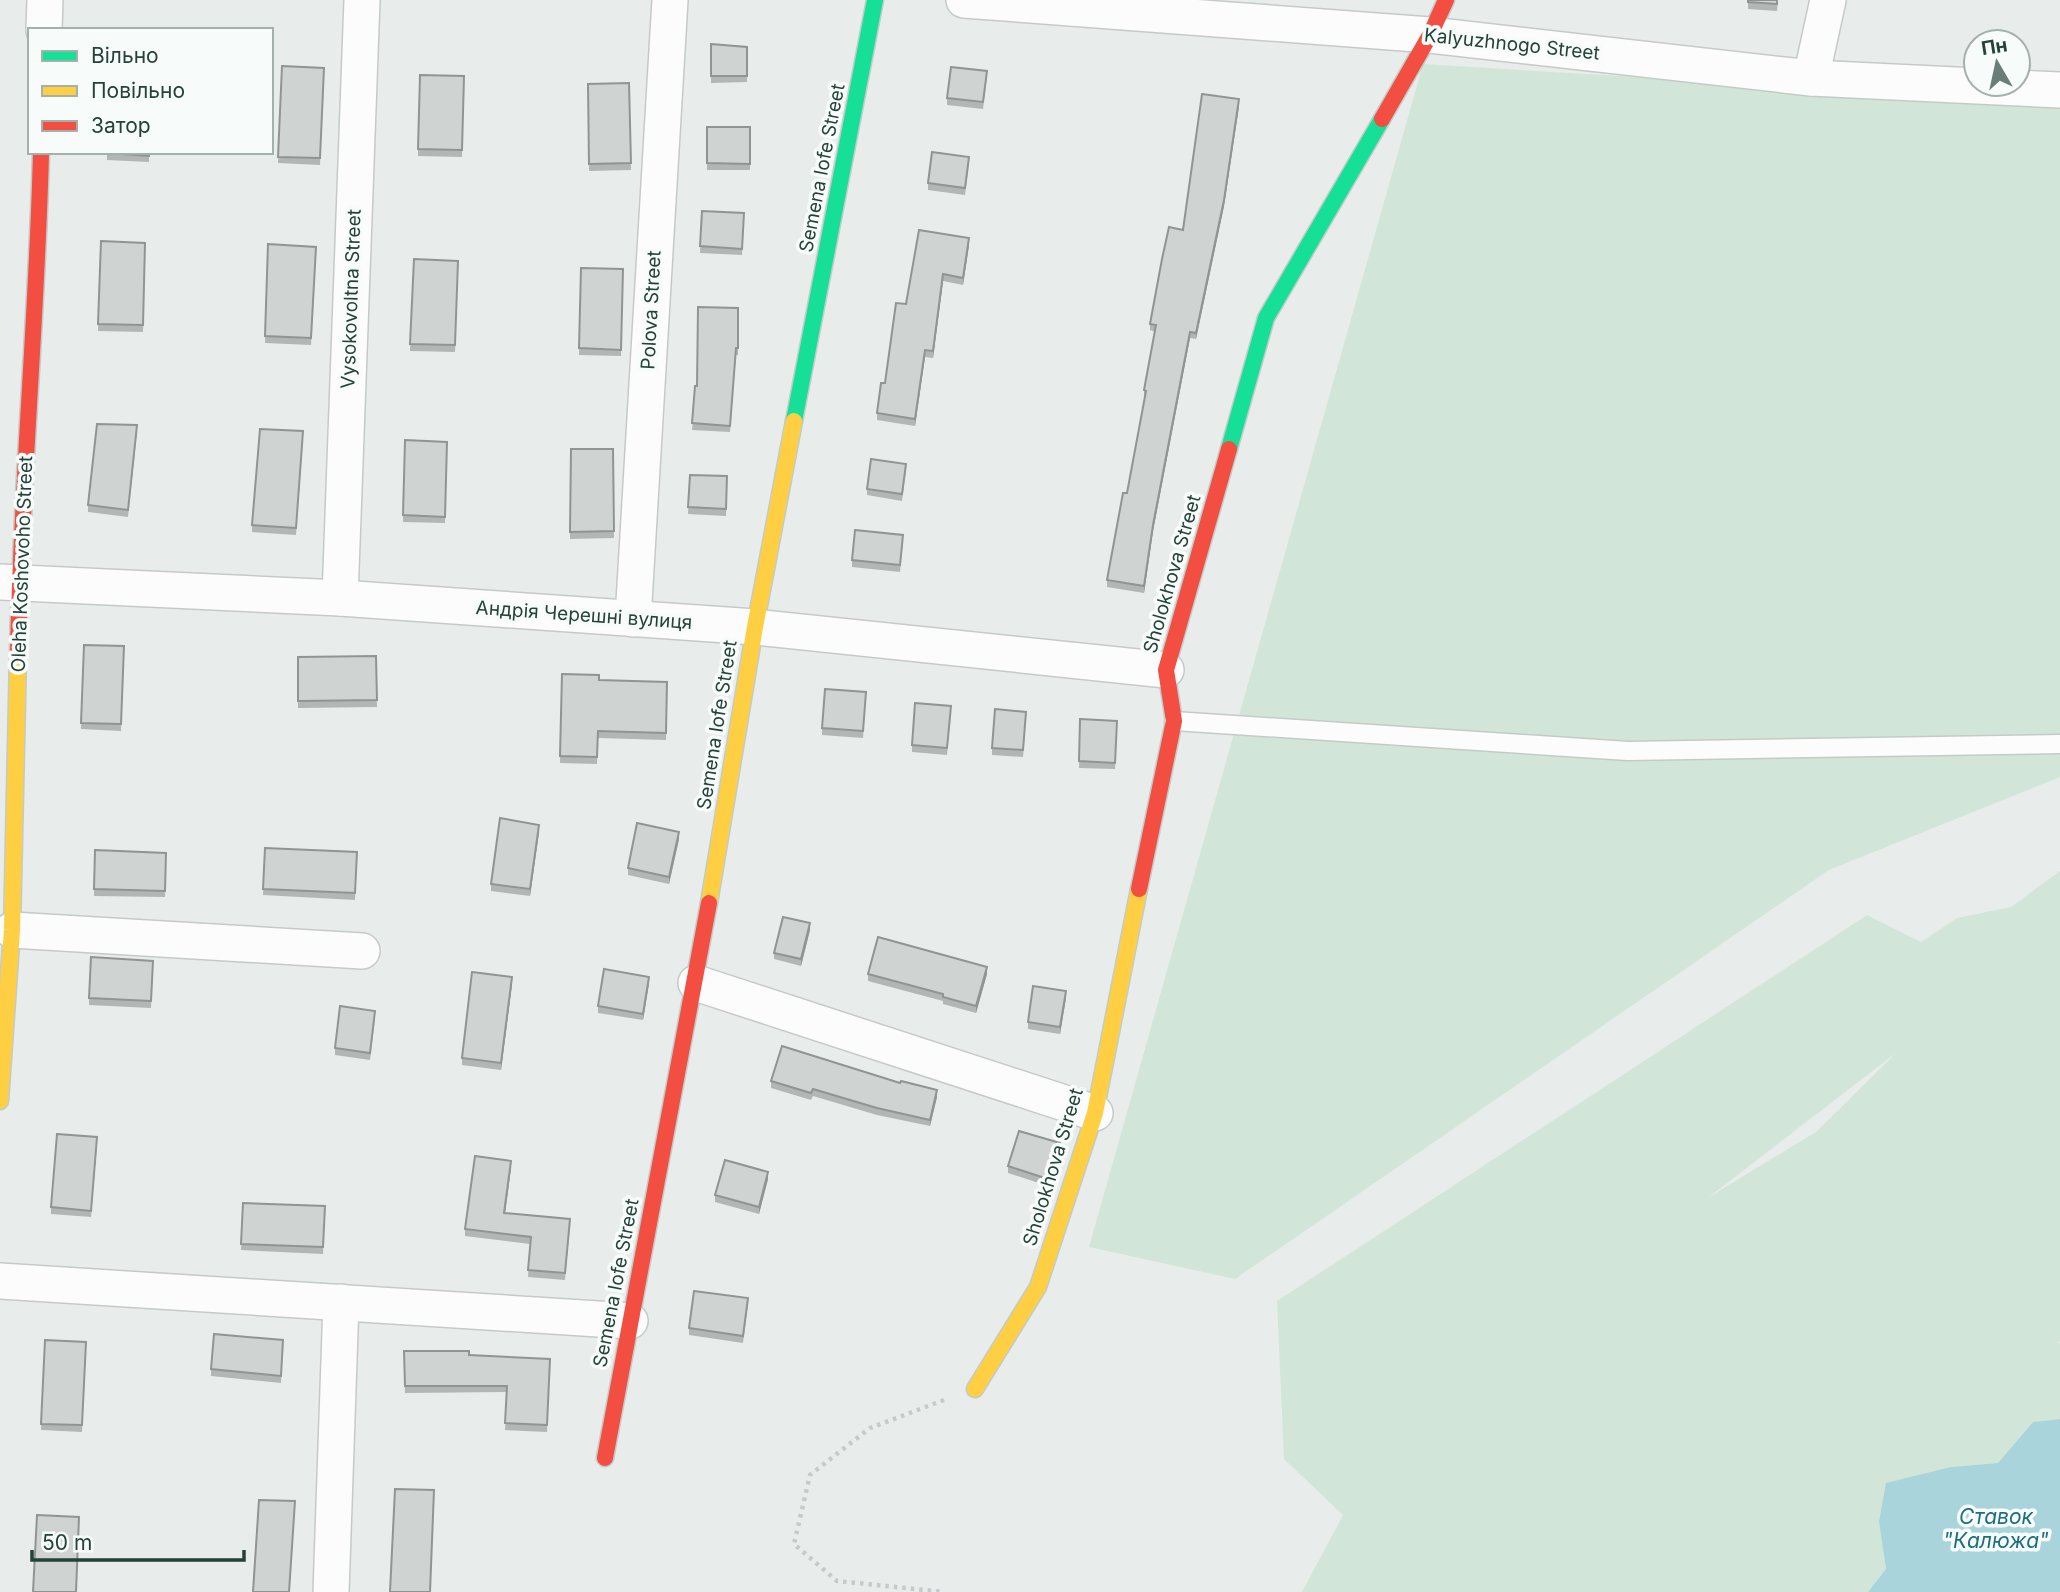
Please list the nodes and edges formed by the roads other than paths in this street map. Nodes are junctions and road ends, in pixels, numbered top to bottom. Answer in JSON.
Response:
{"nodes":[{"id":1,"x":45,"y":0,"type":"edge"},
{"id":2,"x":362,"y":0,"type":"edge"},
{"id":3,"x":670,"y":0,"type":"edge"},
{"id":4,"x":875,"y":0,"type":"edge"},
{"id":5,"x":964,"y":0,"type":"edge"},
{"id":6,"x":1446,"y":0,"type":"edge"},
{"id":7,"x":1828,"y":0,"type":"edge"},
{"id":8,"x":44,"y":28,"type":"edge"},
{"id":9,"x":1430,"y":35,"type":"junction"},
{"id":10,"x":1811,"y":78,"type":"junction"},
{"id":11,"x":2060,"y":90,"type":"edge"},
{"id":12,"x":41,"y":154,"type":"edge"},
{"id":13,"x":10,"y":582,"type":"edge"},
{"id":14,"x":340,"y":598,"type":"junction"},
{"id":15,"x":633,"y":619,"type":"junction"},
{"id":16,"x":755,"y":627,"type":"junction"},
{"id":17,"x":1166,"y":670,"type":"junction"},
{"id":18,"x":1174,"y":721,"type":"junction"},
{"id":19,"x":2060,"y":744,"type":"edge"},
{"id":20,"x":12,"y":930,"type":"junction"},
{"id":21,"x":362,"y":951,"type":"dead end"},
{"id":22,"x":696,"y":983,"type":"junction"},
{"id":23,"x":0,"y":1101,"type":"edge"},
{"id":24,"x":1095,"y":1113,"type":"junction"},
{"id":25,"x":0,"y":1281,"type":"edge"},
{"id":26,"x":341,"y":1301,"type":"junction"},
{"id":27,"x":630,"y":1321,"type":"junction"},
{"id":28,"x":975,"y":1389,"type":"road end"},
{"id":29,"x":605,"y":1458,"type":"dead end"},
{"id":30,"x":331,"y":1592,"type":"edge"}],
"edges":[{"from":1,"to":8,"type":"street"},
{"from":2,"to":14,"type":"street","name":"Vysokovoltna Street"},
{"from":3,"to":15,"type":"street","name":"Polova Street"},
{"from":4,"to":16,"type":"street","name":"Semena Iofe Street"},
{"from":5,"to":9,"type":"street","name":"Kalyuzhnogo Street"},
{"from":6,"to":9,"type":"street","name":"Sholokhova Street"},
{"from":7,"to":10,"type":"street"},
{"from":9,"to":10,"type":"street","name":"Kalyuzhnogo Street"},
{"from":9,"to":17,"type":"street","name":"Sholokhova Street"},
{"from":10,"to":11,"type":"street","name":"Kalyuzhnogo Street"},
{"from":12,"to":13,"type":"street","name":"Oleha Koshovoho Street"},
{"from":13,"to":14,"type":"street","name":"Андрія Черешні вулиця"},
{"from":13,"to":20,"type":"street","name":"Oleha Koshovoho Street"},
{"from":14,"to":15,"type":"street","name":"Андрія Черешні вулиця"},
{"from":15,"to":16,"type":"street","name":"Андрія Черешні вулиця"},
{"from":16,"to":17,"type":"street","name":"Андрія Черешні вулиця"},
{"from":16,"to":22,"type":"street","name":"Semena Iofe Street"},
{"from":17,"to":18,"type":"street","name":"Sholokhova Street"},
{"from":18,"to":19,"type":"lane"},
{"from":18,"to":24,"type":"street","name":"Sholokhova Street"},
{"from":20,"to":21,"type":"street"},
{"from":20,"to":23,"type":"street","name":"Oleha Koshovoho Street"},
{"from":22,"to":24,"type":"street"},
{"from":22,"to":27,"type":"street","name":"Semena Iofe Street"},
{"from":24,"to":28,"type":"street","name":"Sholokhova Street"},
{"from":25,"to":26,"type":"street"},
{"from":26,"to":27,"type":"street"},
{"from":26,"to":30,"type":"street"},
{"from":27,"to":29,"type":"street","name":"Semena Iofe Street"}]}
